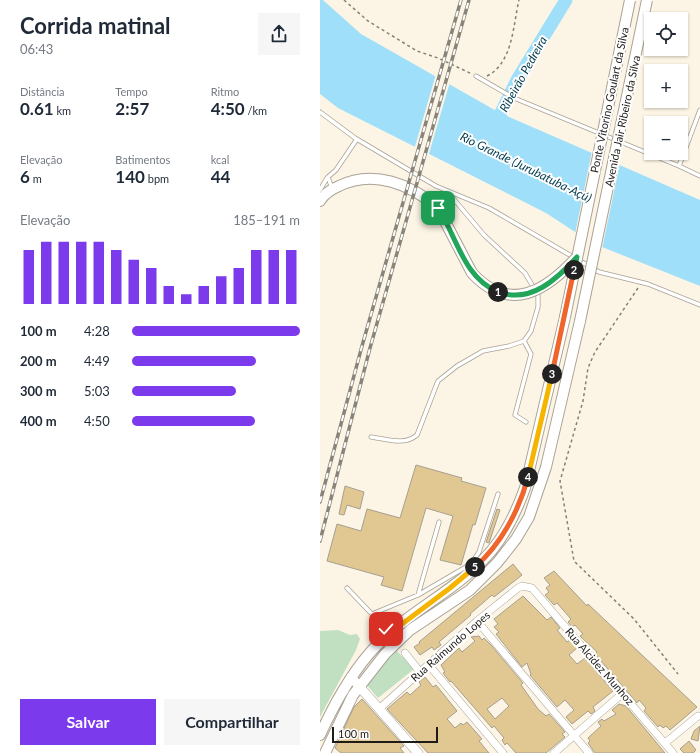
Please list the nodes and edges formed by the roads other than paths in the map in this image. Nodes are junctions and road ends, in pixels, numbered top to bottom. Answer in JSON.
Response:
{"nodes":[{"id":1,"x":630,"y":0,"type":"edge"},
{"id":2,"x":647,"y":0,"type":"edge"},
{"id":3,"x":476,"y":76,"type":"road end"},
{"id":4,"x":700,"y":110,"type":"edge"},
{"id":5,"x":320,"y":112,"type":"edge"},
{"id":6,"x":357,"y":139,"type":"junction"},
{"id":7,"x":679,"y":166,"type":"junction"},
{"id":8,"x":700,"y":176,"type":"edge"},
{"id":9,"x":328,"y":177,"type":"junction"},
{"id":10,"x":332,"y":189,"type":"junction"},
{"id":11,"x":320,"y":190,"type":"edge"},
{"id":12,"x":446,"y":191,"type":"junction"},
{"id":13,"x":320,"y":201,"type":"edge"},
{"id":14,"x":577,"y":257,"type":"junction"},
{"id":15,"x":700,"y":305,"type":"edge"},
{"id":16,"x":524,"y":341,"type":"junction"},
{"id":17,"x":526,"y":422,"type":"dead end"},
{"id":18,"x":371,"y":437,"type":"dead end"},
{"id":19,"x":498,"y":494,"type":"dead end"},
{"id":20,"x":439,"y":522,"type":"dead end"},
{"id":21,"x":501,"y":539,"type":"junction"},
{"id":22,"x":504,"y":554,"type":"junction"},
{"id":23,"x":522,"y":586,"type":"joint"},
{"id":24,"x":347,"y":588,"type":"dead end"},
{"id":25,"x":418,"y":595,"type":"junction"},
{"id":26,"x":372,"y":614,"type":"junction"},
{"id":27,"x":477,"y":621,"type":"junction"},
{"id":28,"x":390,"y":633,"type":"junction"},
{"id":29,"x":405,"y":653,"type":"dead end"},
{"id":30,"x":428,"y":664,"type":"junction"},
{"id":31,"x":420,"y":672,"type":"junction"},
{"id":32,"x":351,"y":677,"type":"junction"},
{"id":33,"x":360,"y":686,"type":"junction"},
{"id":34,"x":622,"y":693,"type":"junction"},
{"id":35,"x":380,"y":708,"type":"junction"},
{"id":36,"x":698,"y":716,"type":"dead end"},
{"id":37,"x":322,"y":730,"type":"edge"},
{"id":38,"x":574,"y":736,"type":"junction"},
{"id":39,"x":665,"y":743,"type":"junction"},
{"id":40,"x":328,"y":751,"type":"edge"},
{"id":41,"x":418,"y":753,"type":"edge"},
{"id":42,"x":503,"y":753,"type":"edge"},
{"id":43,"x":554,"y":753,"type":"edge"},
{"id":44,"x":589,"y":753,"type":"edge"},
{"id":45,"x":673,"y":753,"type":"edge"}],
"edges":[{"from":1,"to":14,"type":"main road","name":"Ponte Vitorino Goulart da Silva","bridge":true},
{"from":2,"to":22,"type":"main road","name":"Avenida Jair Ribeiro da Silva","bridge":true},
{"from":3,"to":7,"type":"lane"},
{"from":4,"to":7,"type":"lane"},
{"from":5,"to":6,"type":"lane"},
{"from":6,"to":9,"type":"lane"},
{"from":6,"to":12,"type":"lane"},
{"from":7,"to":8,"type":"lane"},
{"from":9,"to":10,"type":"lane"},
{"from":9,"to":11,"type":"lane"},
{"from":10,"to":13,"type":"main road"},
{"from":10,"to":14,"type":"main road","bridge":true},
{"from":12,"to":15,"type":"lane"},
{"from":12,"to":16,"type":"lane"},
{"from":14,"to":21,"type":"main road","name":"Ponte Vitorino Goulart da Silva","bridge":true},
{"from":16,"to":17,"type":"lane"},
{"from":16,"to":18,"type":"lane"},
{"from":19,"to":25,"type":"lane"},
{"from":20,"to":25,"type":"lane"},
{"from":21,"to":22,"type":"main road"},
{"from":21,"to":28,"type":"main road"},
{"from":22,"to":33,"type":"main road","name":"Avenida Jair Ribeiro da Silva"},
{"from":23,"to":27,"type":"street","name":"Rua Raimundo Lopes"},
{"from":23,"to":34,"type":"street","name":"Rua Alcidez Munhoz"},
{"from":24,"to":26,"type":"lane"},
{"from":25,"to":26,"type":"lane"},
{"from":26,"to":28,"type":"lane"},
{"from":27,"to":30,"type":"street","name":"Rua Raimundo Lopes"},
{"from":27,"to":38,"type":"street"},
{"from":28,"to":32,"type":"main road"},
{"from":29,"to":31,"type":"street"},
{"from":30,"to":31,"type":"street","name":"Rua Raimundo Lopes"},
{"from":30,"to":42,"type":"street"},
{"from":31,"to":35,"type":"street","name":"Rua Raimundo Lopes"},
{"from":32,"to":33,"type":"street"},
{"from":32,"to":37,"type":"main road"},
{"from":33,"to":35,"type":"street"},
{"from":33,"to":40,"type":"main road","name":"Avenida Jair Ribeiro da Silva"},
{"from":34,"to":38,"type":"street"},
{"from":34,"to":39,"type":"street","name":"Rua Alcidez Munhoz"},
{"from":35,"to":41,"type":"street"},
{"from":36,"to":39,"type":"street"},
{"from":37,"to":40,"type":"main road"},
{"from":38,"to":43,"type":"street"},
{"from":38,"to":44,"type":"street"},
{"from":39,"to":45,"type":"street","name":"Rua Alcidez Munhoz"}]}
